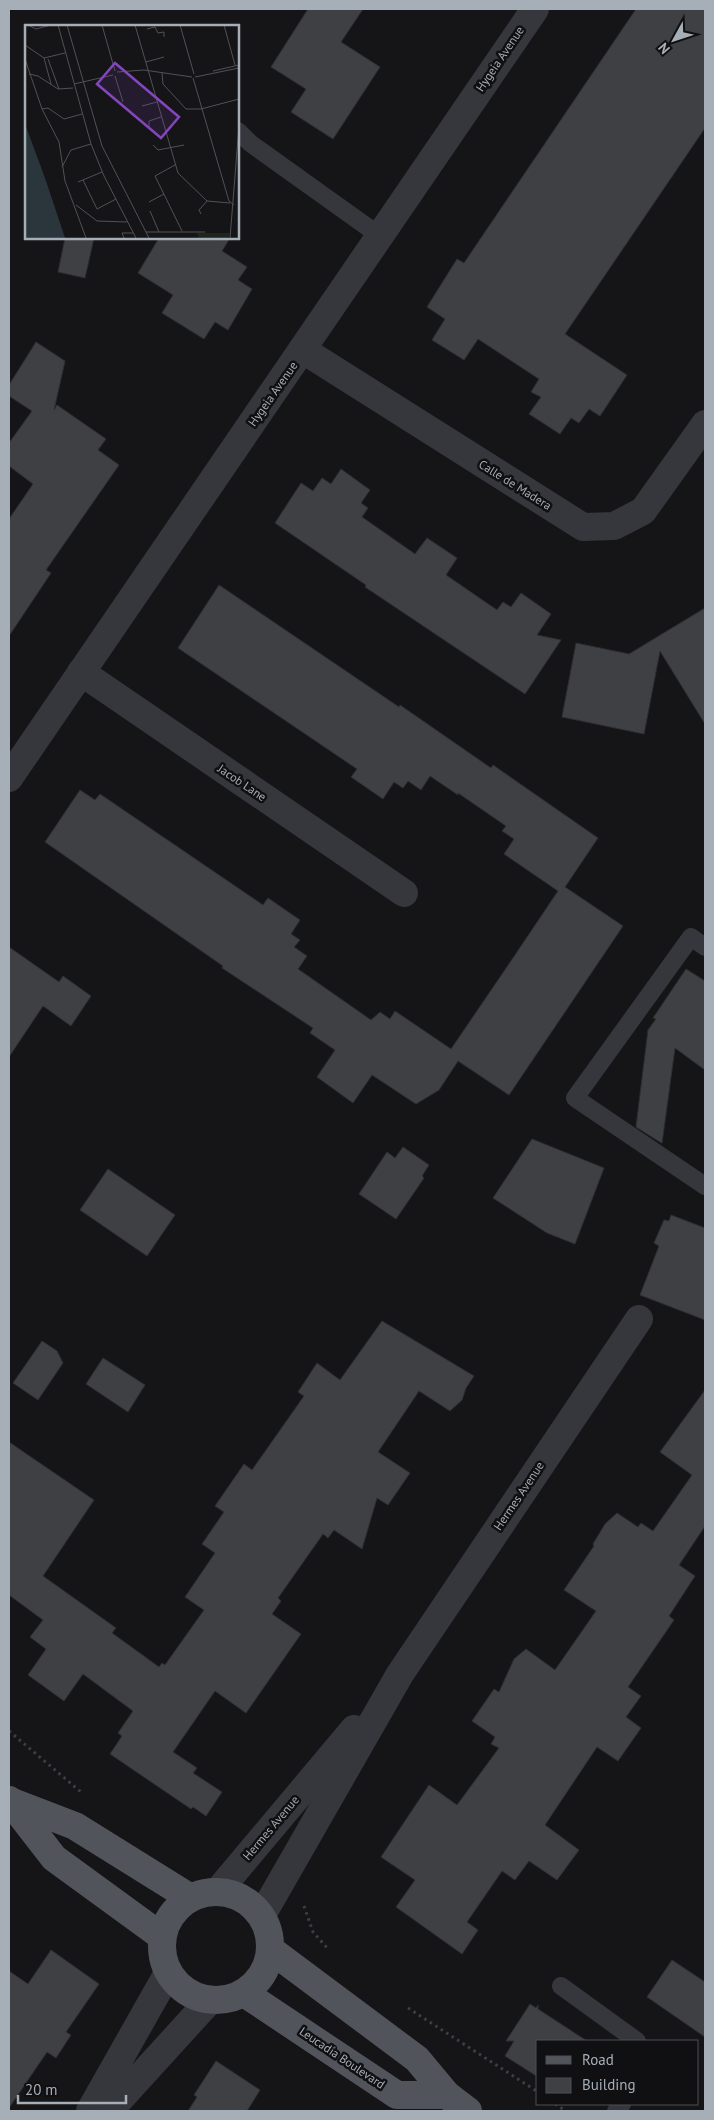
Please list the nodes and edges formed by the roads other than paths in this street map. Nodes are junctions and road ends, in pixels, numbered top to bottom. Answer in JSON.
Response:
{"nodes":[{"id":1,"x":535,"y":9,"type":"edge"},
{"id":2,"x":239,"y":132,"type":"edge"},
{"id":3,"x":380,"y":236,"type":"junction"},
{"id":4,"x":303,"y":350,"type":"junction"},
{"id":5,"x":705,"y":424,"type":"edge"},
{"id":6,"x":81,"y":672,"type":"junction"},
{"id":7,"x":9,"y":778,"type":"edge"},
{"id":8,"x":404,"y":893,"type":"dead end"},
{"id":9,"x":705,"y":947,"type":"edge"},
{"id":10,"x":705,"y":1186,"type":"edge"},
{"id":11,"x":638,"y":1318,"type":"dead end"},
{"id":12,"x":400,"y":1674,"type":"junction"},
{"id":13,"x":9,"y":1800,"type":"edge"},
{"id":14,"x":219,"y":1890,"type":"junction"},
{"id":15,"x":189,"y":1897,"type":"junction"},
{"id":16,"x":262,"y":1915,"type":"junction"},
{"id":17,"x":161,"y":1936,"type":"junction"},
{"id":18,"x":271,"y":1950,"type":"junction"},
{"id":19,"x":168,"y":1973,"type":"junction"},
{"id":20,"x":561,"y":1986,"type":"dead end"},
{"id":21,"x":244,"y":1993,"type":"junction"},
{"id":22,"x":210,"y":2000,"type":"junction"},
{"id":23,"x":636,"y":2040,"type":"edge"},
{"id":24,"x":458,"y":2106,"type":"edge"},
{"id":25,"x":90,"y":2111,"type":"edge"},
{"id":26,"x":109,"y":2111,"type":"edge"}],
"edges":[{"from":1,"to":3,"type":"street","name":"Hygeia Avenue"},
{"from":2,"to":3,"type":"lane"},
{"from":3,"to":4,"type":"street","name":"Hygeia Avenue"},
{"from":4,"to":5,"type":"street","name":"Calle de Madera"},
{"from":4,"to":6,"type":"street","name":"Hygeia Avenue"},
{"from":6,"to":7,"type":"street","name":"Hygeia Avenue"},
{"from":6,"to":8,"type":"street","name":"Jacob Lane"},
{"from":9,"to":10,"type":"lane"},
{"from":11,"to":12,"type":"street","name":"Hermes Avenue"},
{"from":12,"to":14,"type":"street","name":"Hermes Avenue"},
{"from":12,"to":16,"type":"street","name":"Hermes Avenue"},
{"from":13,"to":15,"type":"main road"},
{"from":13,"to":17,"type":"main road"},
{"from":14,"to":15,"type":"main road"},
{"from":14,"to":16,"type":"main road"},
{"from":15,"to":17,"type":"main road"},
{"from":16,"to":18,"type":"main road"},
{"from":17,"to":19,"type":"main road"},
{"from":18,"to":21,"type":"main road"},
{"from":18,"to":24,"type":"main road","name":"Leucadia Boulevard"},
{"from":19,"to":22,"type":"main road"},
{"from":19,"to":25,"type":"street"},
{"from":20,"to":23,"type":"lane"},
{"from":21,"to":22,"type":"main road"},
{"from":21,"to":24,"type":"main road","name":"Leucadia Boulevard"},
{"from":22,"to":26,"type":"street"}]}
